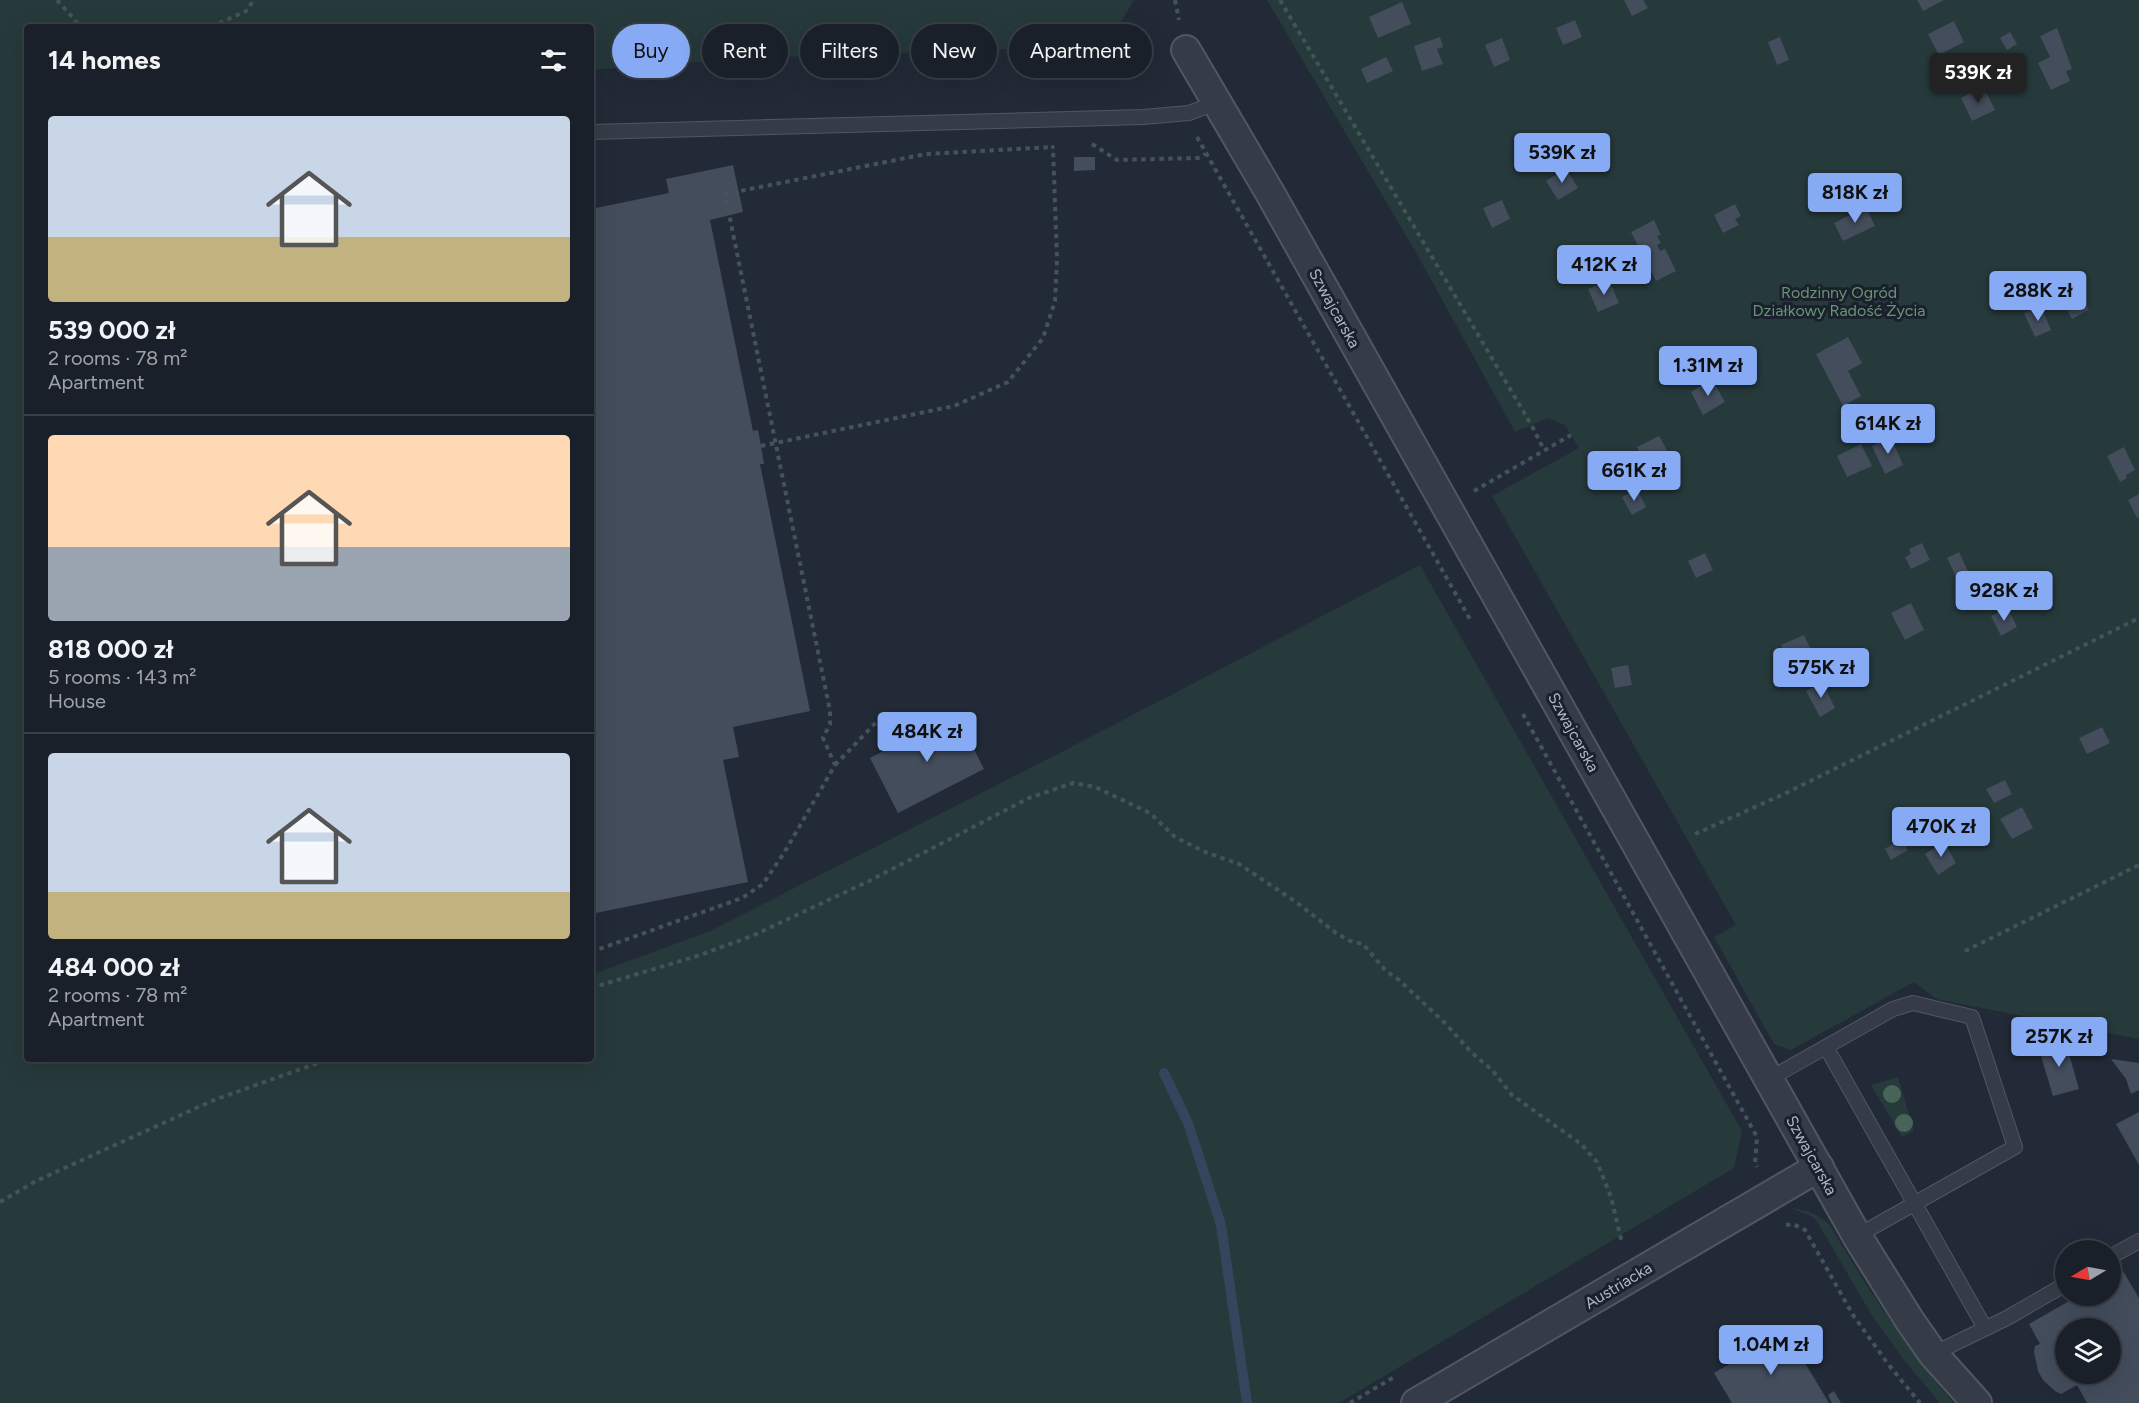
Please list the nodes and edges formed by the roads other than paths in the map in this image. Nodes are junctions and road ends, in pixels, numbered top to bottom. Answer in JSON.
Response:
{"nodes":[{"id":1,"x":1186,"y":50,"type":"dead end"},
{"id":2,"x":1218,"y":102,"type":"junction"},
{"id":3,"x":594,"y":132,"type":"edge"},
{"id":4,"x":1826,"y":1047,"type":"junction"},
{"id":5,"x":1769,"y":1079,"type":"junction"},
{"id":6,"x":1819,"y":1167,"type":"junction"},
{"id":7,"x":1914,"y":1203,"type":"junction"},
{"id":8,"x":1857,"y":1236,"type":"junction"},
{"id":9,"x":2139,"y":1241,"type":"edge"},
{"id":10,"x":2121,"y":1251,"type":"edge"},
{"id":11,"x":2055,"y":1290,"type":"edge"},
{"id":12,"x":1985,"y":1328,"type":"junction"},
{"id":13,"x":1933,"y":1354,"type":"junction"},
{"id":14,"x":1416,"y":1403,"type":"edge"},
{"id":15,"x":1977,"y":1403,"type":"edge"}],
"edges":[{"from":1,"to":2,"type":"street","name":"Szwajcarska"},
{"from":2,"to":3,"type":"lane"},
{"from":2,"to":5,"type":"street","name":"Szwajcarska"},
{"from":4,"to":5,"type":"lane"},
{"from":4,"to":7,"type":"lane"},
{"from":4,"to":7,"type":"lane"},
{"from":5,"to":6,"type":"street","name":"Szwajcarska"},
{"from":6,"to":8,"type":"street","name":"Szwajcarska"},
{"from":6,"to":14,"type":"street","name":"Austriacka"},
{"from":7,"to":8,"type":"lane"},
{"from":7,"to":12,"type":"lane"},
{"from":8,"to":13,"type":"street","name":"Szwajcarska"},
{"from":9,"to":10,"type":"lane"},
{"from":11,"to":12,"type":"lane"},
{"from":12,"to":13,"type":"lane"},
{"from":13,"to":15,"type":"street","name":"Szwajcarska"}]}
